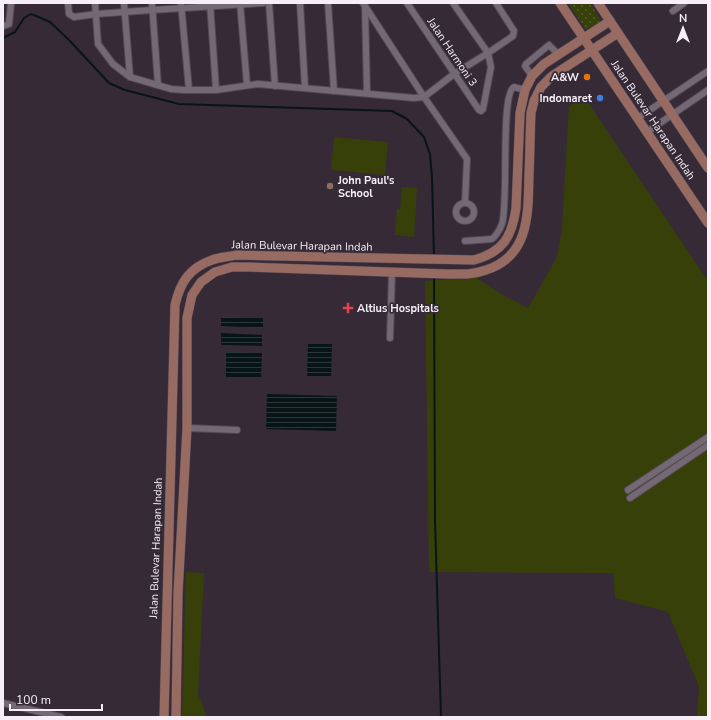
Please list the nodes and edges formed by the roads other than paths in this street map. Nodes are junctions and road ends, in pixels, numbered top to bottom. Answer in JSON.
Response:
{"nodes":[{"id":1,"x":11,"y":3,"type":"edge"},
{"id":2,"x":68,"y":3,"type":"edge"},
{"id":3,"x":95,"y":3,"type":"edge"},
{"id":4,"x":124,"y":3,"type":"edge"},
{"id":5,"x":240,"y":3,"type":"edge"},
{"id":6,"x":263,"y":3,"type":"edge"},
{"id":7,"x":269,"y":3,"type":"edge"},
{"id":8,"x":300,"y":3,"type":"edge"},
{"id":9,"x":328,"y":3,"type":"edge"},
{"id":10,"x":408,"y":3,"type":"edge"},
{"id":11,"x":453,"y":3,"type":"edge"},
{"id":12,"x":496,"y":3,"type":"edge"},
{"id":13,"x":560,"y":3,"type":"edge"},
{"id":14,"x":598,"y":3,"type":"edge"},
{"id":15,"x":684,"y":3,"type":"edge"},
{"id":16,"x":210,"y":5,"type":"edge"},
{"id":17,"x":364,"y":5,"type":"edge"},
{"id":18,"x":152,"y":6,"type":"edge"},
{"id":19,"x":182,"y":6,"type":"edge"},
{"id":20,"x":673,"y":11,"type":"dead end"},
{"id":21,"x":125,"y":12,"type":"junction"},
{"id":22,"x":96,"y":14,"type":"junction"},
{"id":23,"x":610,"y":21,"type":"junction"},
{"id":24,"x":3,"y":26,"type":"edge"},
{"id":25,"x":618,"y":33,"type":"junction"},
{"id":26,"x":584,"y":38,"type":"junction"},
{"id":27,"x":591,"y":50,"type":"junction"},
{"id":28,"x":488,"y":53,"type":"junction"},
{"id":29,"x":558,"y":54,"type":"junction"},
{"id":30,"x":708,"y":71,"type":"edge"},
{"id":31,"x":454,"y":74,"type":"junction"},
{"id":32,"x":532,"y":76,"type":"junction"},
{"id":33,"x":130,"y":77,"type":"junction"},
{"id":34,"x":158,"y":85,"type":"junction"},
{"id":35,"x":247,"y":85,"type":"junction"},
{"id":36,"x":275,"y":86,"type":"junction"},
{"id":37,"x":305,"y":88,"type":"junction"},
{"id":38,"x":189,"y":90,"type":"junction"},
{"id":39,"x":216,"y":90,"type":"junction"},
{"id":40,"x":525,"y":90,"type":"junction"},
{"id":41,"x":708,"y":90,"type":"edge"},
{"id":42,"x":334,"y":91,"type":"junction"},
{"id":43,"x":367,"y":93,"type":"junction"},
{"id":44,"x":424,"y":97,"type":"junction"},
{"id":45,"x":664,"y":102,"type":"junction"},
{"id":46,"x":506,"y":111,"type":"junction"},
{"id":47,"x":520,"y":112,"type":"junction"},
{"id":48,"x":672,"y":114,"type":"junction"},
{"id":49,"x":638,"y":118,"type":"junction"},
{"id":50,"x":647,"y":132,"type":"junction"},
{"id":51,"x":708,"y":168,"type":"edge"},
{"id":52,"x":465,"y":202,"type":"dead end"},
{"id":53,"x":505,"y":208,"type":"junction"},
{"id":54,"x":516,"y":208,"type":"junction"},
{"id":55,"x":708,"y":223,"type":"edge"},
{"id":56,"x":494,"y":237,"type":"junction"},
{"id":57,"x":465,"y":241,"type":"dead end"},
{"id":58,"x":502,"y":247,"type":"junction"},
{"id":59,"x":256,"y":256,"type":"junction"},
{"id":60,"x":352,"y":258,"type":"junction"},
{"id":61,"x":255,"y":267,"type":"junction"},
{"id":62,"x":351,"y":270,"type":"junction"},
{"id":63,"x":392,"y":272,"type":"junction"},
{"id":64,"x":390,"y":338,"type":"dead end"},
{"id":65,"x":187,"y":428,"type":"junction"},
{"id":66,"x":237,"y":430,"type":"dead end"},
{"id":67,"x":708,"y":437,"type":"edge"},
{"id":68,"x":708,"y":445,"type":"edge"},
{"id":69,"x":628,"y":490,"type":"dead end"},
{"id":70,"x":630,"y":498,"type":"dead end"},
{"id":71,"x":3,"y":703,"type":"edge"},
{"id":72,"x":61,"y":717,"type":"edge"},
{"id":73,"x":164,"y":717,"type":"edge"},
{"id":74,"x":176,"y":717,"type":"edge"}],
"edges":[{"from":1,"to":24,"type":"street"},
{"from":2,"to":22,"type":"street"},
{"from":3,"to":22,"type":"street"},
{"from":4,"to":21,"type":"street"},
{"from":5,"to":6,"type":"street"},
{"from":5,"to":16,"type":"street"},
{"from":5,"to":35,"type":"street"},
{"from":7,"to":36,"type":"street"},
{"from":8,"to":37,"type":"street"},
{"from":9,"to":42,"type":"street"},
{"from":10,"to":31,"type":"street","name":"Jalan Harmoni 3"},
{"from":11,"to":28,"type":"street"},
{"from":12,"to":28,"type":"street"},
{"from":13,"to":26,"type":"street","name":"Jalan Bulevar Harapan Indah"},
{"from":14,"to":23,"type":"street","name":"Jalan Bulevar Harapan Indah"},
{"from":15,"to":20,"type":"street"},
{"from":16,"to":19,"type":"street"},
{"from":16,"to":39,"type":"street"},
{"from":17,"to":43,"type":"street"},
{"from":17,"to":44,"type":"street"},
{"from":18,"to":19,"type":"street"},
{"from":18,"to":21,"type":"street"},
{"from":18,"to":34,"type":"street"},
{"from":19,"to":38,"type":"street"},
{"from":21,"to":22,"type":"street"},
{"from":21,"to":33,"type":"street"},
{"from":22,"to":33,"type":"street"},
{"from":23,"to":25,"type":"street","name":"Jalan Bulevar Harapan Indah"},
{"from":23,"to":26,"type":"street"},
{"from":25,"to":27,"type":"street","name":"Jalan Bulevar Harapan Indah"},
{"from":25,"to":45,"type":"street","name":"Jalan Bulevar Harapan Indah"},
{"from":26,"to":27,"type":"street","name":"Jalan Bulevar Harapan Indah"},
{"from":26,"to":29,"type":"street"},
{"from":27,"to":49,"type":"street","name":"Jalan Bulevar Harapan Indah"},
{"from":27,"to":63,"type":"street","name":"Jalan Bulevar Harapan Indah"},
{"from":28,"to":31,"type":"street"},
{"from":28,"to":31,"type":"street","name":"Jalan Harmoni 3"},
{"from":29,"to":32,"type":"street"},
{"from":29,"to":32,"type":"street"},
{"from":30,"to":45,"type":"street"},
{"from":31,"to":44,"type":"street"},
{"from":32,"to":40,"type":"street"},
{"from":33,"to":34,"type":"street"},
{"from":34,"to":38,"type":"street"},
{"from":35,"to":36,"type":"street"},
{"from":35,"to":39,"type":"street"},
{"from":36,"to":37,"type":"street"},
{"from":37,"to":42,"type":"street"},
{"from":38,"to":39,"type":"street"},
{"from":40,"to":46,"type":"street"},
{"from":40,"to":47,"type":"street"},
{"from":41,"to":48,"type":"street"},
{"from":42,"to":43,"type":"street"},
{"from":43,"to":44,"type":"street"},
{"from":44,"to":52,"type":"street"},
{"from":45,"to":48,"type":"street","name":"Jalan Bulevar Harapan Indah"},
{"from":45,"to":49,"type":"street"},
{"from":46,"to":47,"type":"street"},
{"from":46,"to":53,"type":"street"},
{"from":47,"to":54,"type":"street"},
{"from":48,"to":50,"type":"street"},
{"from":48,"to":51,"type":"street","name":"Jalan Bulevar Harapan Indah"},
{"from":49,"to":50,"type":"street","name":"Jalan Bulevar Harapan Indah"},
{"from":50,"to":55,"type":"street","name":"Jalan Bulevar Harapan Indah"},
{"from":53,"to":54,"type":"street"},
{"from":53,"to":56,"type":"street"},
{"from":54,"to":58,"type":"street"},
{"from":56,"to":57,"type":"street"},
{"from":56,"to":58,"type":"street"},
{"from":58,"to":60,"type":"street","name":"Jalan Bulevar Harapan Indah"},
{"from":59,"to":60,"type":"street","name":"Jalan Bulevar Harapan Indah"},
{"from":59,"to":61,"type":"street"},
{"from":59,"to":73,"type":"street","name":"Jalan Bulevar Harapan Indah"},
{"from":60,"to":62,"type":"street"},
{"from":61,"to":62,"type":"street","name":"Jalan Bulevar Harapan Indah"},
{"from":61,"to":65,"type":"street","name":"Jalan Bulevar Harapan Indah"},
{"from":62,"to":63,"type":"street","name":"Jalan Bulevar Harapan Indah"},
{"from":63,"to":64,"type":"street"},
{"from":65,"to":66,"type":"street"},
{"from":65,"to":74,"type":"street","name":"Jalan Bulevar Harapan Indah"},
{"from":67,"to":69,"type":"street"},
{"from":68,"to":70,"type":"street"},
{"from":71,"to":72,"type":"street"}]}
